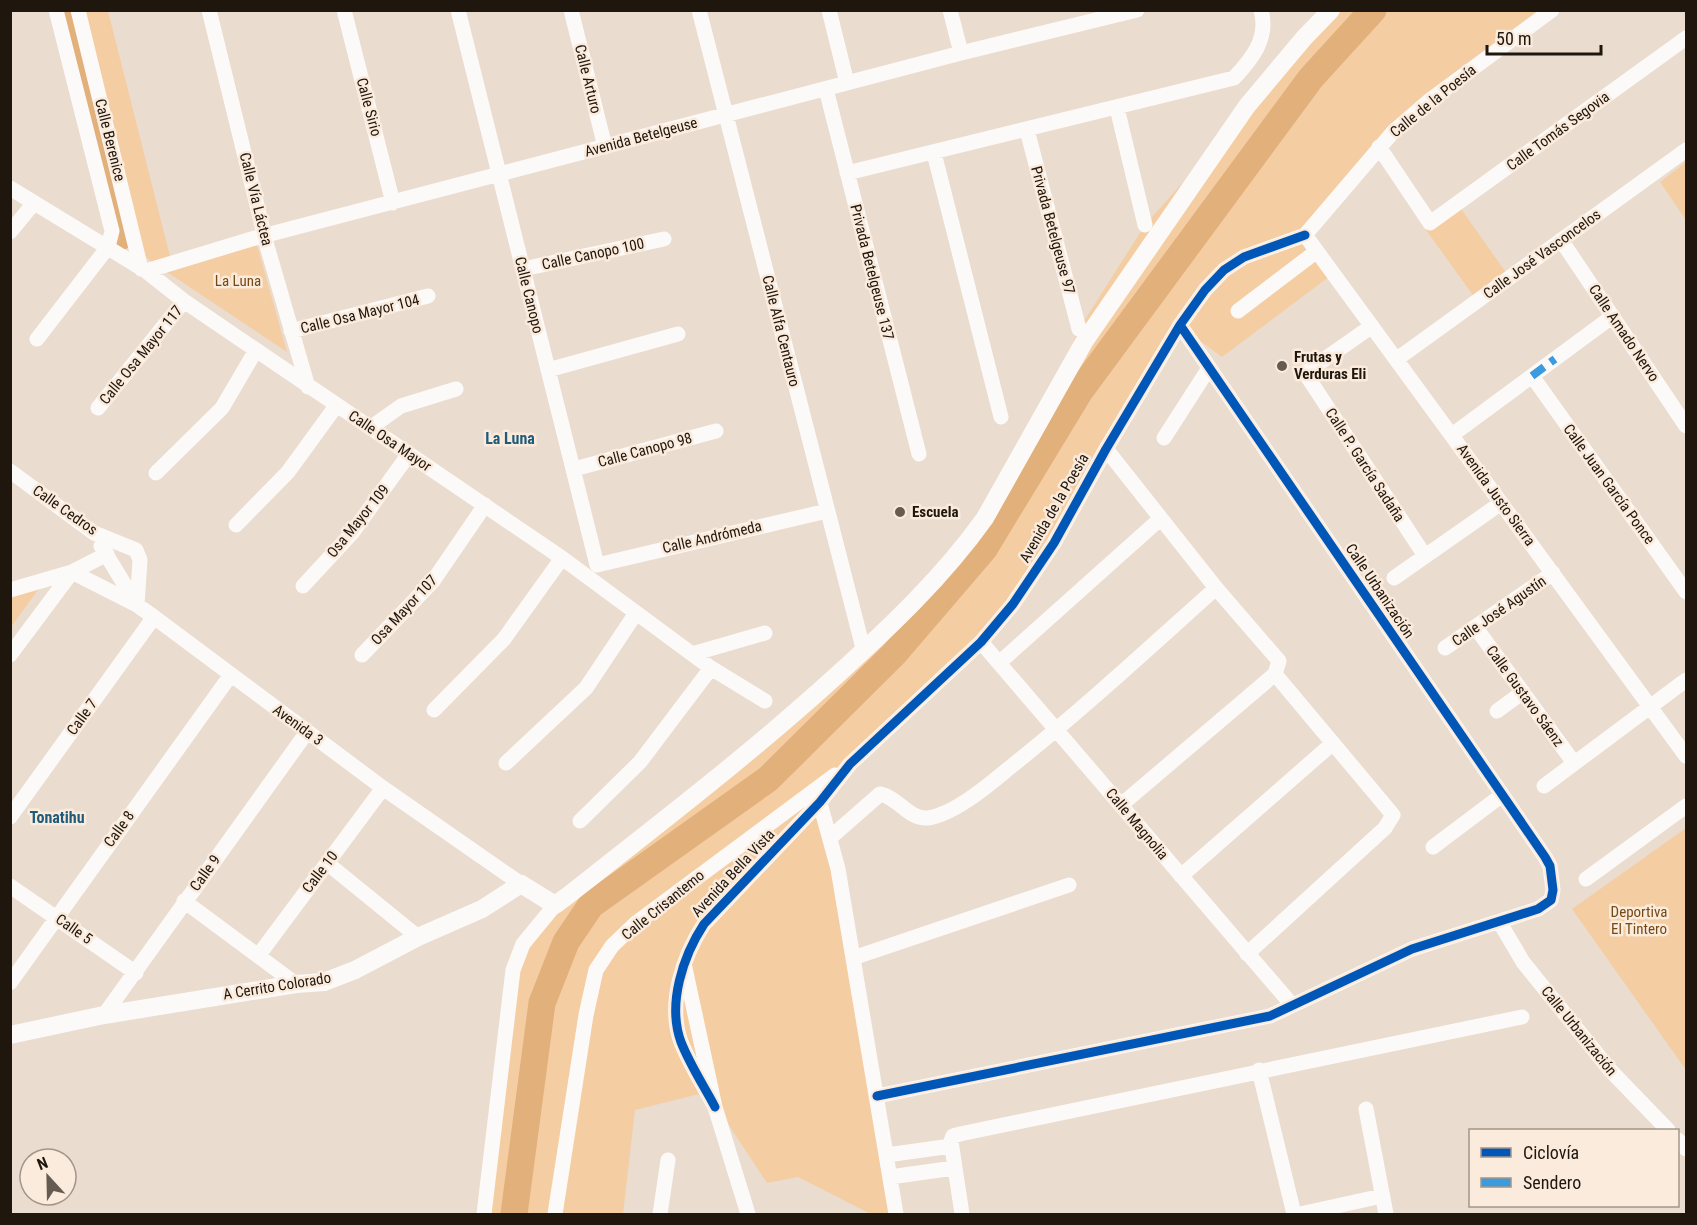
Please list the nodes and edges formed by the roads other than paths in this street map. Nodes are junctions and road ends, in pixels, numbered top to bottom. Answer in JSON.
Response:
{"nodes":[{"id":1,"x":56,"y":10,"type":"edge"},
{"id":2,"x":78,"y":10,"type":"edge"},
{"id":3,"x":209,"y":10,"type":"edge"},
{"id":4,"x":344,"y":10,"type":"edge"},
{"id":5,"x":458,"y":10,"type":"edge"},
{"id":6,"x":571,"y":10,"type":"edge"},
{"id":7,"x":699,"y":10,"type":"edge"},
{"id":8,"x":829,"y":10,"type":"edge"},
{"id":9,"x":950,"y":10,"type":"edge"},
{"id":10,"x":1137,"y":10,"type":"edge"},
{"id":11,"x":1261,"y":10,"type":"edge"},
{"id":12,"x":1331,"y":10,"type":"edge"},
{"id":13,"x":1552,"y":10,"type":"edge"},
{"id":14,"x":1080,"y":17,"type":"edge"},
{"id":15,"x":1686,"y":38,"type":"edge"},
{"id":16,"x":961,"y":53,"type":"junction"},
{"id":17,"x":847,"y":83,"type":"junction"},
{"id":18,"x":826,"y":89,"type":"junction"},
{"id":19,"x":1117,"y":108,"type":"junction"},
{"id":20,"x":726,"y":114,"type":"junction"},
{"id":21,"x":1027,"y":130,"type":"junction"},
{"id":22,"x":605,"y":147,"type":"junction"},
{"id":23,"x":1379,"y":147,"type":"junction"},
{"id":24,"x":1686,"y":150,"type":"edge"},
{"id":25,"x":934,"y":153,"type":"junction"},
{"id":26,"x":847,"y":173,"type":"junction"},
{"id":27,"x":499,"y":174,"type":"junction"},
{"id":28,"x":10,"y":188,"type":"edge"},
{"id":29,"x":34,"y":203,"type":"junction"},
{"id":30,"x":393,"y":203,"type":"junction"},
{"id":31,"x":1145,"y":225,"type":"dead end"},
{"id":32,"x":10,"y":232,"type":"edge"},
{"id":33,"x":265,"y":235,"type":"junction"},
{"id":34,"x":1305,"y":235,"type":"junction"},
{"id":35,"x":664,"y":239,"type":"dead end"},
{"id":36,"x":1562,"y":240,"type":"junction"},
{"id":37,"x":108,"y":247,"type":"junction"},
{"id":38,"x":1317,"y":251,"type":"junction"},
{"id":39,"x":144,"y":270,"type":"junction"},
{"id":40,"x":523,"y":270,"type":"junction"},
{"id":41,"x":428,"y":296,"type":"dead end"},
{"id":42,"x":184,"y":301,"type":"junction"},
{"id":43,"x":1238,"y":311,"type":"dead end"},
{"id":44,"x":1613,"y":316,"type":"junction"},
{"id":45,"x":1180,"y":325,"type":"junction"},
{"id":46,"x":1372,"y":326,"type":"junction"},
{"id":47,"x":1079,"y":329,"type":"dead end"},
{"id":48,"x":291,"y":331,"type":"junction"},
{"id":49,"x":678,"y":334,"type":"dead end"},
{"id":50,"x":37,"y":339,"type":"dead end"},
{"id":51,"x":256,"y":350,"type":"junction"},
{"id":52,"x":1397,"y":359,"type":"junction"},
{"id":53,"x":1209,"y":368,"type":"junction"},
{"id":54,"x":548,"y":370,"type":"junction"},
{"id":55,"x":1532,"y":376,"type":"junction"},
{"id":56,"x":308,"y":387,"type":"junction"},
{"id":57,"x":456,"y":389,"type":"dead end"},
{"id":58,"x":336,"y":406,"type":"junction"},
{"id":59,"x":98,"y":408,"type":"dead end"},
{"id":60,"x":1001,"y":417,"type":"dead end"},
{"id":61,"x":1686,"y":426,"type":"edge"},
{"id":62,"x":370,"y":428,"type":"junction"},
{"id":63,"x":716,"y":431,"type":"dead end"},
{"id":64,"x":1452,"y":435,"type":"junction"},
{"id":65,"x":1164,"y":438,"type":"dead end"},
{"id":66,"x":1106,"y":449,"type":"junction"},
{"id":67,"x":409,"y":454,"type":"junction"},
{"id":68,"x":919,"y":454,"type":"dead end"},
{"id":69,"x":574,"y":469,"type":"junction"},
{"id":70,"x":10,"y":471,"type":"edge"},
{"id":71,"x":156,"y":473,"type":"dead end"},
{"id":72,"x":1501,"y":503,"type":"junction"},
{"id":73,"x":485,"y":505,"type":"junction"},
{"id":74,"x":827,"y":511,"type":"junction"},
{"id":75,"x":1160,"y":519,"type":"junction"},
{"id":76,"x":236,"y":525,"type":"dead end"},
{"id":77,"x":94,"y":532,"type":"junction"},
{"id":78,"x":107,"y":554,"type":"junction"},
{"id":79,"x":1425,"y":556,"type":"junction"},
{"id":80,"x":562,"y":558,"type":"junction"},
{"id":81,"x":592,"y":571,"type":"junction"},
{"id":82,"x":72,"y":572,"type":"junction"},
{"id":83,"x":1553,"y":573,"type":"junction"},
{"id":84,"x":1394,"y":578,"type":"dead end"},
{"id":85,"x":303,"y":586,"type":"dead end"},
{"id":86,"x":12,"y":588,"type":"edge"},
{"id":87,"x":1216,"y":588,"type":"junction"},
{"id":88,"x":1686,"y":592,"type":"edge"},
{"id":89,"x":137,"y":605,"type":"junction"},
{"id":90,"x":636,"y":613,"type":"junction"},
{"id":91,"x":154,"y":617,"type":"junction"},
{"id":92,"x":1476,"y":628,"type":"junction"},
{"id":93,"x":765,"y":633,"type":"dead end"},
{"id":94,"x":981,"y":642,"type":"junction"},
{"id":95,"x":1445,"y":648,"type":"dead end"},
{"id":96,"x":864,"y":652,"type":"junction"},
{"id":97,"x":692,"y":654,"type":"junction"},
{"id":98,"x":10,"y":655,"type":"edge"},
{"id":99,"x":362,"y":655,"type":"dead end"},
{"id":100,"x":999,"y":663,"type":"junction"},
{"id":101,"x":711,"y":668,"type":"junction"},
{"id":102,"x":1275,"y":674,"type":"junction"},
{"id":103,"x":230,"y":676,"type":"junction"},
{"id":104,"x":1686,"y":680,"type":"edge"},
{"id":105,"x":1522,"y":692,"type":"junction"},
{"id":106,"x":765,"y":701,"type":"dead end"},
{"id":107,"x":1651,"y":707,"type":"junction"},
{"id":108,"x":434,"y":710,"type":"dead end"},
{"id":109,"x":1497,"y":711,"type":"dead end"},
{"id":110,"x":1057,"y":730,"type":"junction"},
{"id":111,"x":307,"y":732,"type":"junction"},
{"id":112,"x":1333,"y":743,"type":"junction"},
{"id":113,"x":1686,"y":756,"type":"edge"},
{"id":114,"x":506,"y":763,"type":"dead end"},
{"id":115,"x":1574,"y":763,"type":"junction"},
{"id":116,"x":1544,"y":786,"type":"dead end"},
{"id":117,"x":383,"y":788,"type":"junction"},
{"id":118,"x":818,"y":795,"type":"junction"},
{"id":119,"x":1502,"y":795,"type":"junction"},
{"id":120,"x":1121,"y":805,"type":"junction"},
{"id":121,"x":1686,"y":806,"type":"edge"},
{"id":122,"x":10,"y":818,"type":"edge"},
{"id":123,"x":580,"y":822,"type":"dead end"},
{"id":124,"x":831,"y":837,"type":"junction"},
{"id":125,"x":1433,"y":847,"type":"dead end"},
{"id":126,"x":327,"y":863,"type":"junction"},
{"id":127,"x":1181,"y":876,"type":"junction"},
{"id":128,"x":1586,"y":879,"type":"dead end"},
{"id":129,"x":521,"y":884,"type":"junction"},
{"id":130,"x":1069,"y":885,"type":"dead end"},
{"id":131,"x":10,"y":886,"type":"edge"},
{"id":132,"x":184,"y":901,"type":"junction"},
{"id":133,"x":555,"y":905,"type":"junction"},
{"id":134,"x":56,"y":917,"type":"junction"},
{"id":135,"x":1500,"y":923,"type":"junction"},
{"id":136,"x":418,"y":937,"type":"junction"},
{"id":137,"x":1247,"y":954,"type":"junction"},
{"id":138,"x":258,"y":956,"type":"junction"},
{"id":139,"x":853,"y":958,"type":"junction"},
{"id":140,"x":136,"y":973,"type":"junction"},
{"id":141,"x":10,"y":983,"type":"edge"},
{"id":142,"x":296,"y":984,"type":"junction"},
{"id":143,"x":1292,"y":1005,"type":"junction"},
{"id":144,"x":104,"y":1015,"type":"junction"},
{"id":145,"x":1522,"y":1017,"type":"dead end"},
{"id":146,"x":10,"y":1035,"type":"edge"},
{"id":147,"x":1259,"y":1070,"type":"junction"},
{"id":148,"x":877,"y":1096,"type":"junction"},
{"id":149,"x":1366,"y":1109,"type":"dead end"},
{"id":150,"x":1666,"y":1129,"type":"edge"},
{"id":151,"x":951,"y":1146,"type":"junction"},
{"id":152,"x":887,"y":1155,"type":"junction"},
{"id":153,"x":668,"y":1160,"type":"dead end"},
{"id":154,"x":954,"y":1168,"type":"junction"},
{"id":155,"x":890,"y":1177,"type":"junction"},
{"id":156,"x":1384,"y":1207,"type":"edge"},
{"id":157,"x":484,"y":1215,"type":"edge"},
{"id":158,"x":555,"y":1215,"type":"edge"},
{"id":159,"x":660,"y":1215,"type":"edge"},
{"id":160,"x":748,"y":1215,"type":"edge"},
{"id":161,"x":896,"y":1215,"type":"edge"},
{"id":162,"x":962,"y":1215,"type":"edge"},
{"id":163,"x":1294,"y":1215,"type":"edge"},
{"id":164,"x":1300,"y":1215,"type":"edge"},
{"id":165,"x":1370,"y":1215,"type":"edge"}],
"edges":[{"from":1,"to":37,"type":"street","name":"Calle Berenice"},
{"from":2,"to":39,"type":"street","name":"Calle Berenice"},
{"from":3,"to":33,"type":"street","name":"Calle Vía Láctea"},
{"from":4,"to":30,"type":"street","name":"Calle Sirio"},
{"from":5,"to":27,"type":"street","name":"Calle Canopo"},
{"from":6,"to":22,"type":"street","name":"Calle Arturo"},
{"from":7,"to":20,"type":"street","name":"Calle Alfa Centauro"},
{"from":8,"to":17,"type":"street"},
{"from":9,"to":16,"type":"street"},
{"from":10,"to":14,"type":"street","name":"Avenida Betelgeuse"},
{"from":11,"to":19,"type":"street"},
{"from":12,"to":96,"type":"main road"},
{"from":13,"to":23,"type":"street","name":"Calle de la Poesía"},
{"from":14,"to":16,"type":"street","name":"Avenida Betelgeuse"},
{"from":15,"to":23,"type":"street","name":"Calle Tomás Segovia"},
{"from":16,"to":17,"type":"street","name":"Avenida Betelgeuse"},
{"from":17,"to":18,"type":"street","name":"Avenida Betelgeuse"},
{"from":18,"to":20,"type":"street","name":"Avenida Betelgeuse"},
{"from":18,"to":26,"type":"street","name":"Privada Betelgeuse 137"},
{"from":19,"to":21,"type":"street"},
{"from":19,"to":31,"type":"street"},
{"from":20,"to":22,"type":"street","name":"Avenida Betelgeuse"},
{"from":20,"to":74,"type":"street","name":"Calle Alfa Centauro"},
{"from":21,"to":25,"type":"street"},
{"from":21,"to":47,"type":"street","name":"Privada Betelgeuse 97"},
{"from":22,"to":27,"type":"street","name":"Avenida Betelgeuse"},
{"from":23,"to":34,"type":"street","name":"Calle de la Poesía"},
{"from":24,"to":36,"type":"street","name":"Calle José Vasconcelos"},
{"from":25,"to":26,"type":"street"},
{"from":25,"to":60,"type":"street"},
{"from":26,"to":68,"type":"street","name":"Privada Betelgeuse 137"},
{"from":27,"to":30,"type":"street","name":"Avenida Betelgeuse"},
{"from":27,"to":40,"type":"street","name":"Calle Canopo"},
{"from":28,"to":29,"type":"street","name":"Calle Osa Mayor"},
{"from":29,"to":32,"type":"street"},
{"from":29,"to":37,"type":"street","name":"Calle Osa Mayor"},
{"from":30,"to":33,"type":"street","name":"Avenida Betelgeuse"},
{"from":33,"to":39,"type":"street","name":"Avenida Betelgeuse"},
{"from":33,"to":48,"type":"street","name":"Calle Vía Láctea"},
{"from":34,"to":38,"type":"street","name":"Avenida Justo Sierra"},
{"from":34,"to":45,"type":"street","name":"Avenida de la Poesía"},
{"from":35,"to":40,"type":"street","name":"Calle Canopo 100"},
{"from":36,"to":44,"type":"street","name":"Calle Amado Nervo"},
{"from":36,"to":52,"type":"street","name":"Calle José Vasconcelos"},
{"from":37,"to":39,"type":"street","name":"Calle Osa Mayor"},
{"from":37,"to":50,"type":"street"},
{"from":38,"to":43,"type":"street"},
{"from":38,"to":46,"type":"street","name":"Avenida Justo Sierra"},
{"from":39,"to":42,"type":"street","name":"Calle Osa Mayor"},
{"from":40,"to":54,"type":"street","name":"Calle Canopo"},
{"from":41,"to":48,"type":"street","name":"Calle Osa Mayor 104"},
{"from":42,"to":51,"type":"street","name":"Calle Osa Mayor"},
{"from":42,"to":59,"type":"street","name":"Calle Osa Mayor 117"},
{"from":44,"to":55,"type":"street"},
{"from":44,"to":61,"type":"street","name":"Calle Amado Nervo"},
{"from":45,"to":53,"type":"street","name":"Calle Urbanización"},
{"from":45,"to":66,"type":"street","name":"Avenida de la Poesía"},
{"from":46,"to":52,"type":"street","name":"Avenida Justo Sierra"},
{"from":46,"to":79,"type":"street","name":"Calle P. García Sadaña"},
{"from":48,"to":56,"type":"street","name":"Calle Vía Láctea"},
{"from":49,"to":54,"type":"street"},
{"from":51,"to":56,"type":"street","name":"Calle Osa Mayor"},
{"from":51,"to":71,"type":"street"},
{"from":52,"to":64,"type":"street","name":"Avenida Justo Sierra"},
{"from":53,"to":65,"type":"street"},
{"from":53,"to":119,"type":"street","name":"Calle Urbanización"},
{"from":54,"to":69,"type":"street","name":"Calle Canopo"},
{"from":55,"to":64,"type":"street"},
{"from":55,"to":88,"type":"street","name":"Calle Juan García Ponce"},
{"from":56,"to":58,"type":"street","name":"Calle Osa Mayor"},
{"from":57,"to":62,"type":"street"},
{"from":58,"to":62,"type":"street","name":"Calle Osa Mayor"},
{"from":58,"to":76,"type":"street"},
{"from":62,"to":67,"type":"street","name":"Calle Osa Mayor"},
{"from":63,"to":69,"type":"street","name":"Calle Canopo 98"},
{"from":64,"to":72,"type":"street","name":"Avenida Justo Sierra"},
{"from":66,"to":75,"type":"street"},
{"from":66,"to":94,"type":"street","name":"Avenida de la Poesía"},
{"from":67,"to":73,"type":"street","name":"Calle Osa Mayor"},
{"from":67,"to":85,"type":"street","name":"Osa Mayor 109"},
{"from":69,"to":81,"type":"street","name":"Calle Canopo"},
{"from":70,"to":77,"type":"street","name":"Calle Cedros"},
{"from":72,"to":79,"type":"street"},
{"from":72,"to":83,"type":"street","name":"Avenida Justo Sierra"},
{"from":73,"to":80,"type":"street","name":"Calle Osa Mayor"},
{"from":73,"to":99,"type":"street","name":"Osa Mayor 107"},
{"from":74,"to":81,"type":"street","name":"Calle Andrómeda"},
{"from":74,"to":96,"type":"street","name":"Calle Alfa Centauro"},
{"from":75,"to":87,"type":"street"},
{"from":75,"to":100,"type":"street"},
{"from":77,"to":78,"type":"street"},
{"from":77,"to":89,"type":"street","name":"Calle Cedros"},
{"from":78,"to":82,"type":"street"},
{"from":78,"to":89,"type":"street"},
{"from":79,"to":84,"type":"street"},
{"from":80,"to":81,"type":"street","name":"Calle Osa Mayor"},
{"from":80,"to":108,"type":"street"},
{"from":81,"to":90,"type":"street","name":"Calle Osa Mayor"},
{"from":82,"to":86,"type":"street"},
{"from":82,"to":89,"type":"street","name":"Avenida 3"},
{"from":82,"to":98,"type":"street"},
{"from":83,"to":92,"type":"street","name":"Calle José Agustín"},
{"from":83,"to":107,"type":"street","name":"Avenida Justo Sierra"},
{"from":87,"to":102,"type":"street"},
{"from":87,"to":110,"type":"street"},
{"from":89,"to":91,"type":"street","name":"Avenida 3"},
{"from":90,"to":97,"type":"street","name":"Calle Osa Mayor"},
{"from":90,"to":114,"type":"street"},
{"from":91,"to":103,"type":"street","name":"Avenida 3"},
{"from":91,"to":122,"type":"street","name":"Calle 7"},
{"from":92,"to":95,"type":"street","name":"Calle José Agustín"},
{"from":92,"to":105,"type":"street","name":"Calle Gustavo Sáenz"},
{"from":93,"to":97,"type":"street"},
{"from":94,"to":100,"type":"street","name":"Calle Magnolia"},
{"from":94,"to":118,"type":"street","name":"Avenida de la Poesía"},
{"from":96,"to":133,"type":"main road"},
{"from":97,"to":101,"type":"street","name":"Calle Osa Mayor"},
{"from":100,"to":110,"type":"street","name":"Calle Magnolia"},
{"from":101,"to":106,"type":"street","name":"Calle Osa Mayor"},
{"from":101,"to":123,"type":"street"},
{"from":102,"to":112,"type":"street"},
{"from":102,"to":120,"type":"street"},
{"from":103,"to":111,"type":"street","name":"Avenida 3"},
{"from":103,"to":134,"type":"street","name":"Calle 8"},
{"from":104,"to":107,"type":"street"},
{"from":105,"to":109,"type":"street"},
{"from":105,"to":115,"type":"street","name":"Calle Gustavo Sáenz"},
{"from":107,"to":113,"type":"street","name":"Avenida Justo Sierra"},
{"from":107,"to":115,"type":"street"},
{"from":110,"to":120,"type":"street","name":"Calle Magnolia"},
{"from":110,"to":124,"type":"street"},
{"from":111,"to":117,"type":"street","name":"Avenida 3"},
{"from":111,"to":132,"type":"street","name":"Calle 9"},
{"from":112,"to":127,"type":"street"},
{"from":112,"to":137,"type":"street"},
{"from":115,"to":116,"type":"street"},
{"from":117,"to":126,"type":"street","name":"Calle 10"},
{"from":117,"to":129,"type":"street","name":"Avenida 3"},
{"from":118,"to":124,"type":"street"},
{"from":118,"to":158,"type":"street","name":"Calle Crisantemo"},
{"from":118,"to":160,"type":"street","name":"Avenida Bella Vista"},
{"from":119,"to":125,"type":"street"},
{"from":119,"to":135,"type":"street","name":"Calle Urbanización"},
{"from":120,"to":127,"type":"street","name":"Calle Magnolia"},
{"from":121,"to":128,"type":"street"},
{"from":124,"to":139,"type":"street"},
{"from":126,"to":136,"type":"street"},
{"from":126,"to":138,"type":"street","name":"Calle 10"},
{"from":127,"to":137,"type":"street","name":"Calle Magnolia"},
{"from":129,"to":133,"type":"main road"},
{"from":129,"to":136,"type":"main road","name":"A Cerrito Colorado"},
{"from":130,"to":139,"type":"street"},
{"from":131,"to":134,"type":"street","name":"Calle 5"},
{"from":132,"to":138,"type":"street"},
{"from":132,"to":140,"type":"street","name":"Calle 9"},
{"from":133,"to":157,"type":"street"},
{"from":134,"to":140,"type":"street","name":"Calle 5"},
{"from":134,"to":141,"type":"street","name":"Calle 8"},
{"from":135,"to":143,"type":"street"},
{"from":135,"to":150,"type":"street","name":"Calle Urbanización"},
{"from":136,"to":142,"type":"main road","name":"A Cerrito Colorado"},
{"from":137,"to":143,"type":"street","name":"Calle Magnolia"},
{"from":138,"to":142,"type":"street"},
{"from":139,"to":148,"type":"street"},
{"from":140,"to":144,"type":"street","name":"Calle 9"},
{"from":142,"to":144,"type":"main road","name":"A Cerrito Colorado"},
{"from":143,"to":148,"type":"street"},
{"from":144,"to":146,"type":"main road","name":"A Cerrito Colorado"},
{"from":145,"to":147,"type":"street"},
{"from":147,"to":151,"type":"street"},
{"from":147,"to":163,"type":"street"},
{"from":148,"to":152,"type":"street"},
{"from":149,"to":156,"type":"street"},
{"from":151,"to":152,"type":"street"},
{"from":151,"to":154,"type":"street"},
{"from":152,"to":155,"type":"street"},
{"from":153,"to":159,"type":"street"},
{"from":154,"to":155,"type":"street"},
{"from":154,"to":162,"type":"street"},
{"from":155,"to":161,"type":"street"},
{"from":156,"to":164,"type":"street"},
{"from":156,"to":165,"type":"street"}]}
